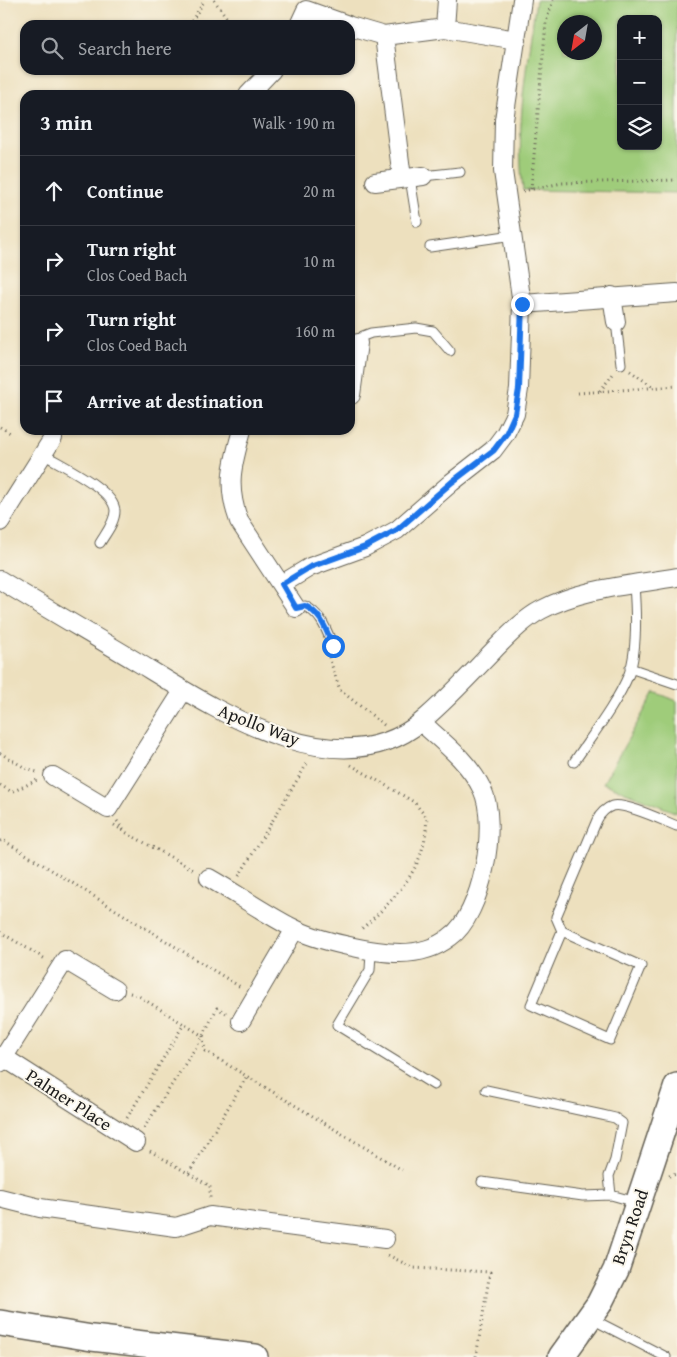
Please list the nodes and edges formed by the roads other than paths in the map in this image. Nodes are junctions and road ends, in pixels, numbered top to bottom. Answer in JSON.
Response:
{"nodes":[{"id":1,"x":447,"y":0,"type":"edge"},
{"id":2,"x":522,"y":0,"type":"edge"},
{"id":3,"x":304,"y":12,"type":"edge"},
{"id":4,"x":332,"y":20,"type":"edge"},
{"id":5,"x":355,"y":27,"type":"edge"},
{"id":6,"x":444,"y":28,"type":"junction"},
{"id":7,"x":384,"y":36,"type":"junction"},
{"id":8,"x":516,"y":40,"type":"junction"},
{"id":9,"x":267,"y":75,"type":"edge"},
{"id":10,"x":253,"y":90,"type":"edge"},
{"id":11,"x":460,"y":172,"type":"dead end"},
{"id":12,"x":412,"y":177,"type":"junction"},
{"id":13,"x":375,"y":182,"type":"dead end"},
{"id":14,"x":417,"y":222,"type":"dead end"},
{"id":15,"x":513,"y":235,"type":"junction"},
{"id":16,"x":430,"y":247,"type":"dead end"},
{"id":17,"x":677,"y":293,"type":"edge"},
{"id":18,"x":612,"y":296,"type":"junction"},
{"id":19,"x":522,"y":304,"type":"junction"},
{"id":20,"x":616,"y":322,"type":"joint"},
{"id":21,"x":358,"y":343,"type":"joint"},
{"id":22,"x":450,"y":351,"type":"dead end"},
{"id":23,"x":355,"y":356,"type":"edge"},
{"id":24,"x":621,"y":364,"type":"road end"},
{"id":25,"x":241,"y":435,"type":"edge"},
{"id":26,"x":52,"y":438,"type":"dead end"},
{"id":27,"x":42,"y":454,"type":"junction"},
{"id":28,"x":0,"y":522,"type":"edge"},
{"id":29,"x":100,"y":543,"type":"dead end"},
{"id":30,"x":677,"y":577,"type":"edge"},
{"id":31,"x":0,"y":580,"type":"edge"},
{"id":32,"x":282,"y":584,"type":"junction"},
{"id":33,"x":634,"y":585,"type":"junction"},
{"id":34,"x":296,"y":608,"type":"joint"},
{"id":35,"x":332,"y":642,"type":"road end"},
{"id":36,"x":630,"y":668,"type":"junction"},
{"id":37,"x":677,"y":684,"type":"edge"},
{"id":38,"x":183,"y":691,"type":"junction"},
{"id":39,"x":421,"y":722,"type":"junction"},
{"id":40,"x":574,"y":762,"type":"dead end"},
{"id":41,"x":53,"y":776,"type":"road end"},
{"id":42,"x":677,"y":826,"type":"edge"},
{"id":43,"x":209,"y":878,"type":"road end"},
{"id":44,"x":295,"y":929,"type":"junction"},
{"id":45,"x":562,"y":931,"type":"junction"},
{"id":46,"x":372,"y":952,"type":"junction"},
{"id":47,"x":115,"y":990,"type":"road end"},
{"id":48,"x":240,"y":1021,"type":"road end"},
{"id":49,"x":2,"y":1060,"type":"edge"},
{"id":50,"x":434,"y":1085,"type":"dead end"},
{"id":51,"x":677,"y":1086,"type":"edge"},
{"id":52,"x":486,"y":1090,"type":"dead end"},
{"id":53,"x":672,"y":1118,"type":"edge"},
{"id":54,"x":136,"y":1142,"type":"road end"},
{"id":55,"x":482,"y":1182,"type":"dead end"},
{"id":56,"x":611,"y":1195,"type":"junction"},
{"id":57,"x":0,"y":1198,"type":"edge"},
{"id":58,"x":639,"y":1203,"type":"junction"},
{"id":59,"x":385,"y":1239,"type":"road end"},
{"id":60,"x":589,"y":1318,"type":"junction"},
{"id":61,"x":0,"y":1323,"type":"edge"},
{"id":62,"x":255,"y":1357,"type":"edge"},
{"id":63,"x":561,"y":1357,"type":"edge"},
{"id":64,"x":666,"y":1357,"type":"edge"}],
"edges":[{"from":1,"to":6,"type":"street"},
{"from":2,"to":8,"type":"street"},
{"from":3,"to":4,"type":"street"},
{"from":5,"to":7,"type":"street"},
{"from":6,"to":7,"type":"street"},
{"from":6,"to":8,"type":"street"},
{"from":7,"to":12,"type":"street"},
{"from":8,"to":15,"type":"street"},
{"from":9,"to":10,"type":"street"},
{"from":11,"to":12,"type":"lane"},
{"from":12,"to":13,"type":"street"},
{"from":12,"to":14,"type":"lane"},
{"from":15,"to":16,"type":"lane"},
{"from":15,"to":19,"type":"street"},
{"from":17,"to":18,"type":"street"},
{"from":18,"to":19,"type":"street"},
{"from":18,"to":20,"type":"street"},
{"from":19,"to":32,"type":"street"},
{"from":20,"to":24,"type":"lane"},
{"from":21,"to":22,"type":"lane"},
{"from":21,"to":23,"type":"street"},
{"from":25,"to":32,"type":"street"},
{"from":26,"to":27,"type":"street"},
{"from":27,"to":28,"type":"street"},
{"from":27,"to":29,"type":"lane"},
{"from":30,"to":33,"type":"street","name":"Apollo Way"},
{"from":31,"to":38,"type":"street","name":"Apollo Way"},
{"from":32,"to":34,"type":"street"},
{"from":33,"to":36,"type":"lane"},
{"from":33,"to":39,"type":"street","name":"Apollo Way"},
{"from":34,"to":35,"type":"lane"},
{"from":36,"to":37,"type":"lane"},
{"from":36,"to":40,"type":"lane"},
{"from":38,"to":39,"type":"street","name":"Apollo Way"},
{"from":38,"to":41,"type":"street"},
{"from":39,"to":46,"type":"street"},
{"from":42,"to":45,"type":"lane"},
{"from":43,"to":44,"type":"street"},
{"from":44,"to":46,"type":"street"},
{"from":44,"to":48,"type":"street"},
{"from":45,"to":45,"type":"lane"},
{"from":46,"to":50,"type":"lane"},
{"from":47,"to":49,"type":"street"},
{"from":49,"to":54,"type":"street","name":"Palmer Place"},
{"from":51,"to":53,"type":"street","name":"Bryn Road"},
{"from":52,"to":56,"type":"lane"},
{"from":53,"to":58,"type":"street","name":"Bryn Road"},
{"from":55,"to":56,"type":"lane"},
{"from":56,"to":58,"type":"lane"},
{"from":57,"to":59,"type":"street"},
{"from":58,"to":60,"type":"street","name":"Bryn Road"},
{"from":60,"to":63,"type":"street","name":"Bryn Road"},
{"from":60,"to":64,"type":"lane"},
{"from":61,"to":62,"type":"street"}]}
